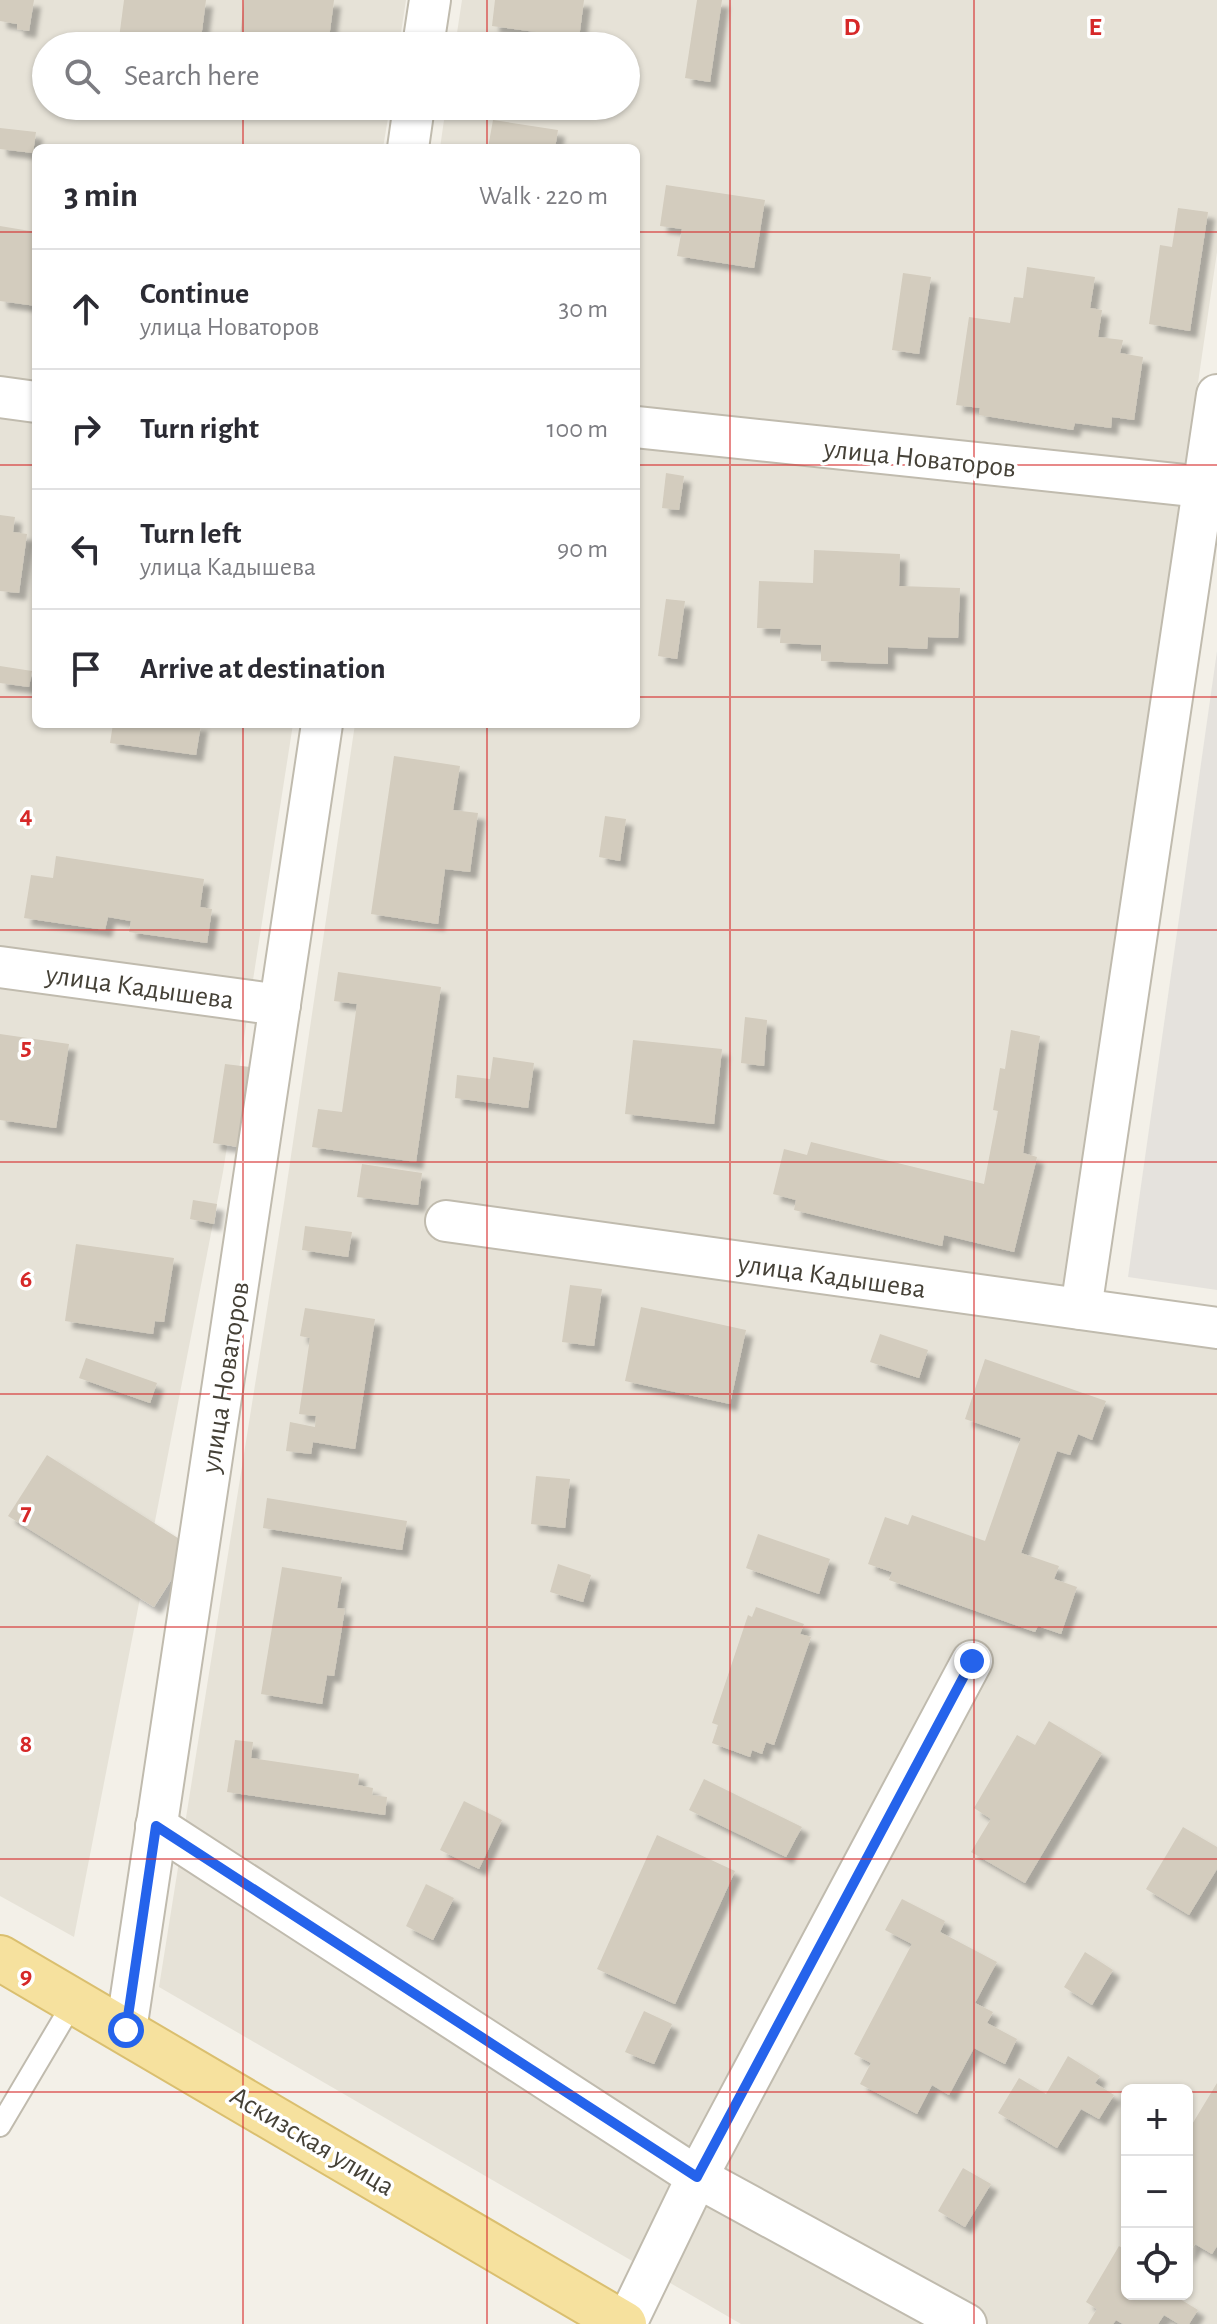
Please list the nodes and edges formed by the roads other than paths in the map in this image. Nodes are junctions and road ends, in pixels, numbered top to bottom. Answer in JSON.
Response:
{"nodes":[{"id":1,"x":430,"y":0,"type":"edge"},
{"id":2,"x":425,"y":32,"type":"edge"},
{"id":3,"x":412,"y":120,"type":"edge"},
{"id":4,"x":409,"y":144,"type":"edge"},
{"id":5,"x":1217,"y":395,"type":"edge"},
{"id":6,"x":0,"y":397,"type":"edge"},
{"id":7,"x":32,"y":401,"type":"edge"},
{"id":8,"x":640,"y":427,"type":"edge"},
{"id":9,"x":1203,"y":487,"type":"junction"},
{"id":10,"x":321,"y":728,"type":"edge"},
{"id":11,"x":0,"y":967,"type":"edge"},
{"id":12,"x":280,"y":1005,"type":"junction"},
{"id":13,"x":446,"y":1221,"type":"dead end"},
{"id":14,"x":1081,"y":1309,"type":"junction"},
{"id":15,"x":1217,"y":1328,"type":"edge"},
{"id":16,"x":972,"y":1661,"type":"dead end"},
{"id":17,"x":156,"y":1826,"type":"junction"},
{"id":18,"x":0,"y":1958,"type":"edge"},
{"id":19,"x":74,"y":2001,"type":"junction"},
{"id":20,"x":126,"y":2030,"type":"junction"},
{"id":21,"x":0,"y":2126,"type":"edge"},
{"id":22,"x":697,"y":2177,"type":"junction"},
{"id":23,"x":625,"y":2324,"type":"edge"},
{"id":24,"x":966,"y":2324,"type":"edge"}],
"edges":[{"from":1,"to":2,"type":"street"},
{"from":3,"to":4,"type":"street"},
{"from":5,"to":9,"type":"street"},
{"from":6,"to":7,"type":"street"},
{"from":8,"to":9,"type":"street","name":"улица Новаторов"},
{"from":9,"to":14,"type":"street"},
{"from":10,"to":12,"type":"street","name":"улица Новаторов"},
{"from":11,"to":12,"type":"street","name":"улица Кадышева"},
{"from":12,"to":17,"type":"street","name":"улица Новаторов"},
{"from":13,"to":14,"type":"street","name":"улица Кадышева"},
{"from":14,"to":15,"type":"street","name":"улица Кадышева"},
{"from":16,"to":22,"type":"street"},
{"from":17,"to":20,"type":"street","name":"улица Новаторов"},
{"from":17,"to":22,"type":"street"},
{"from":18,"to":19,"type":"main road","name":"Аскизская улица"},
{"from":19,"to":20,"type":"main road","name":"Аскизская улица"},
{"from":19,"to":21,"type":"lane"},
{"from":20,"to":23,"type":"main road","name":"Аскизская улица"},
{"from":22,"to":23,"type":"street"},
{"from":22,"to":24,"type":"street"}]}
